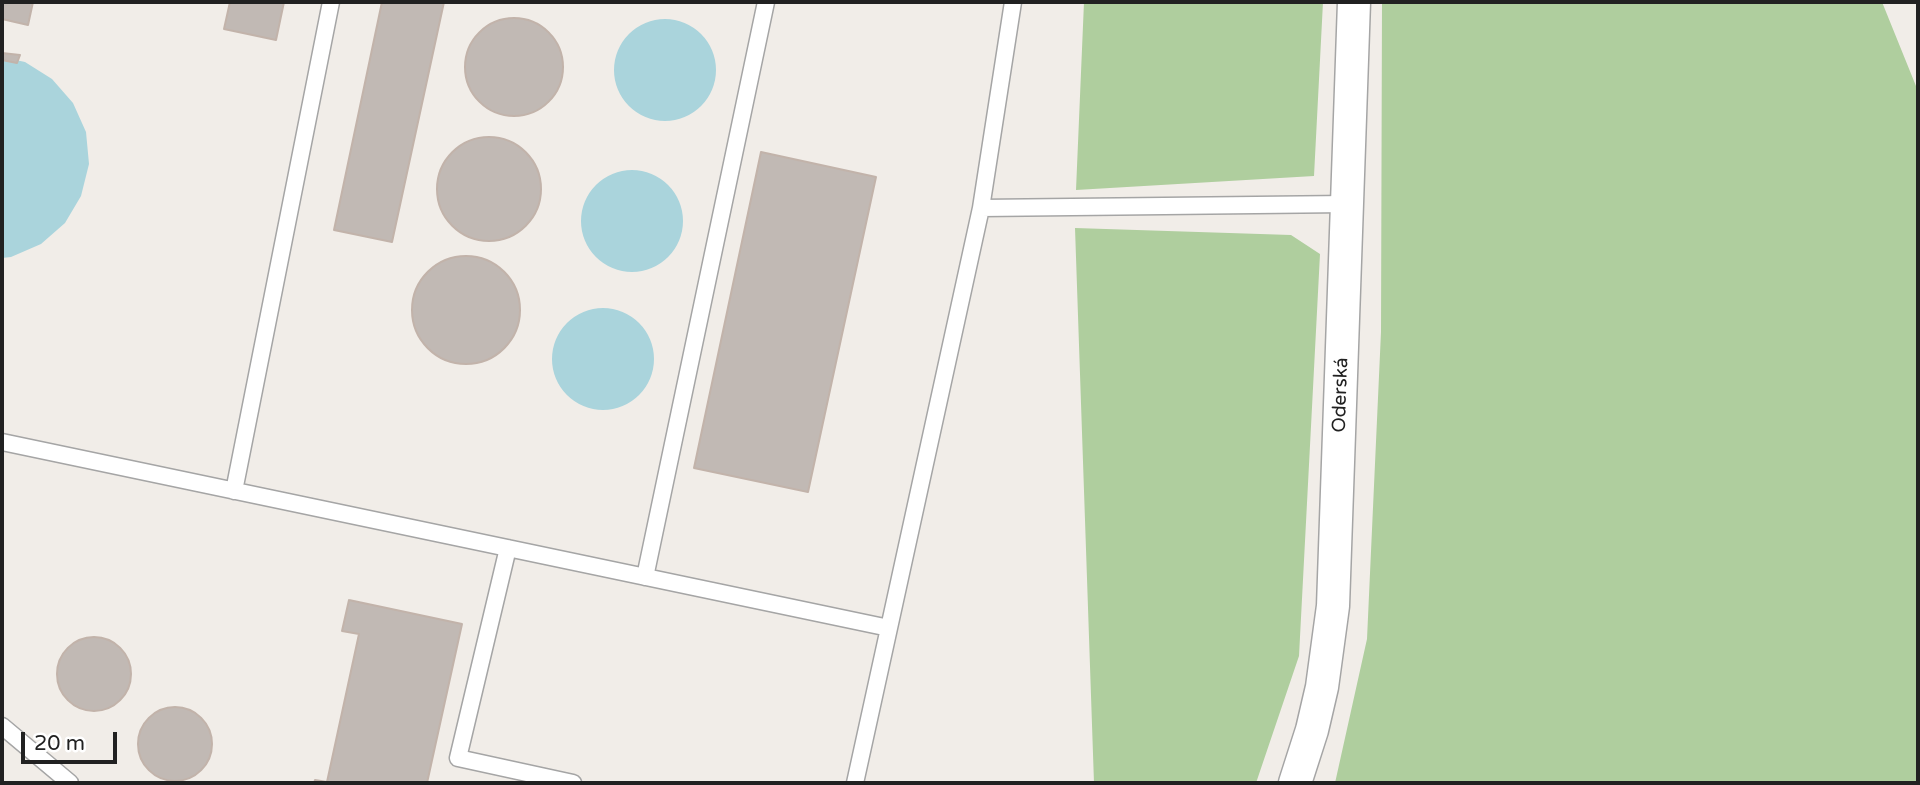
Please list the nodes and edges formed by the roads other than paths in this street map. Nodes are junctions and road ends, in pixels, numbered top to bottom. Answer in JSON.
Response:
{"nodes":[{"id":1,"x":331,"y":2,"type":"edge"},
{"id":2,"x":766,"y":2,"type":"edge"},
{"id":3,"x":1013,"y":2,"type":"edge"},
{"id":4,"x":1354,"y":2,"type":"edge"},
{"id":5,"x":1347,"y":204,"type":"junction"},
{"id":6,"x":981,"y":208,"type":"junction"},
{"id":7,"x":2,"y":442,"type":"edge"},
{"id":8,"x":234,"y":491,"type":"junction"},
{"id":9,"x":508,"y":548,"type":"junction"},
{"id":10,"x":645,"y":577,"type":"junction"},
{"id":11,"x":889,"y":628,"type":"junction"},
{"id":12,"x":2,"y":726,"type":"edge"},
{"id":13,"x":70,"y":783,"type":"edge"},
{"id":14,"x":573,"y":783,"type":"edge"},
{"id":15,"x":855,"y":783,"type":"edge"},
{"id":16,"x":1295,"y":783,"type":"edge"}],
"edges":[{"from":1,"to":8,"type":"lane"},
{"from":2,"to":10,"type":"lane"},
{"from":3,"to":6,"type":"lane"},
{"from":4,"to":5,"type":"street","name":"Oderská"},
{"from":5,"to":6,"type":"lane"},
{"from":5,"to":16,"type":"street","name":"Oderská"},
{"from":6,"to":11,"type":"lane"},
{"from":7,"to":8,"type":"lane"},
{"from":8,"to":9,"type":"lane"},
{"from":9,"to":10,"type":"lane"},
{"from":9,"to":14,"type":"lane"},
{"from":10,"to":11,"type":"lane"},
{"from":11,"to":15,"type":"lane"},
{"from":12,"to":13,"type":"lane"}]}
